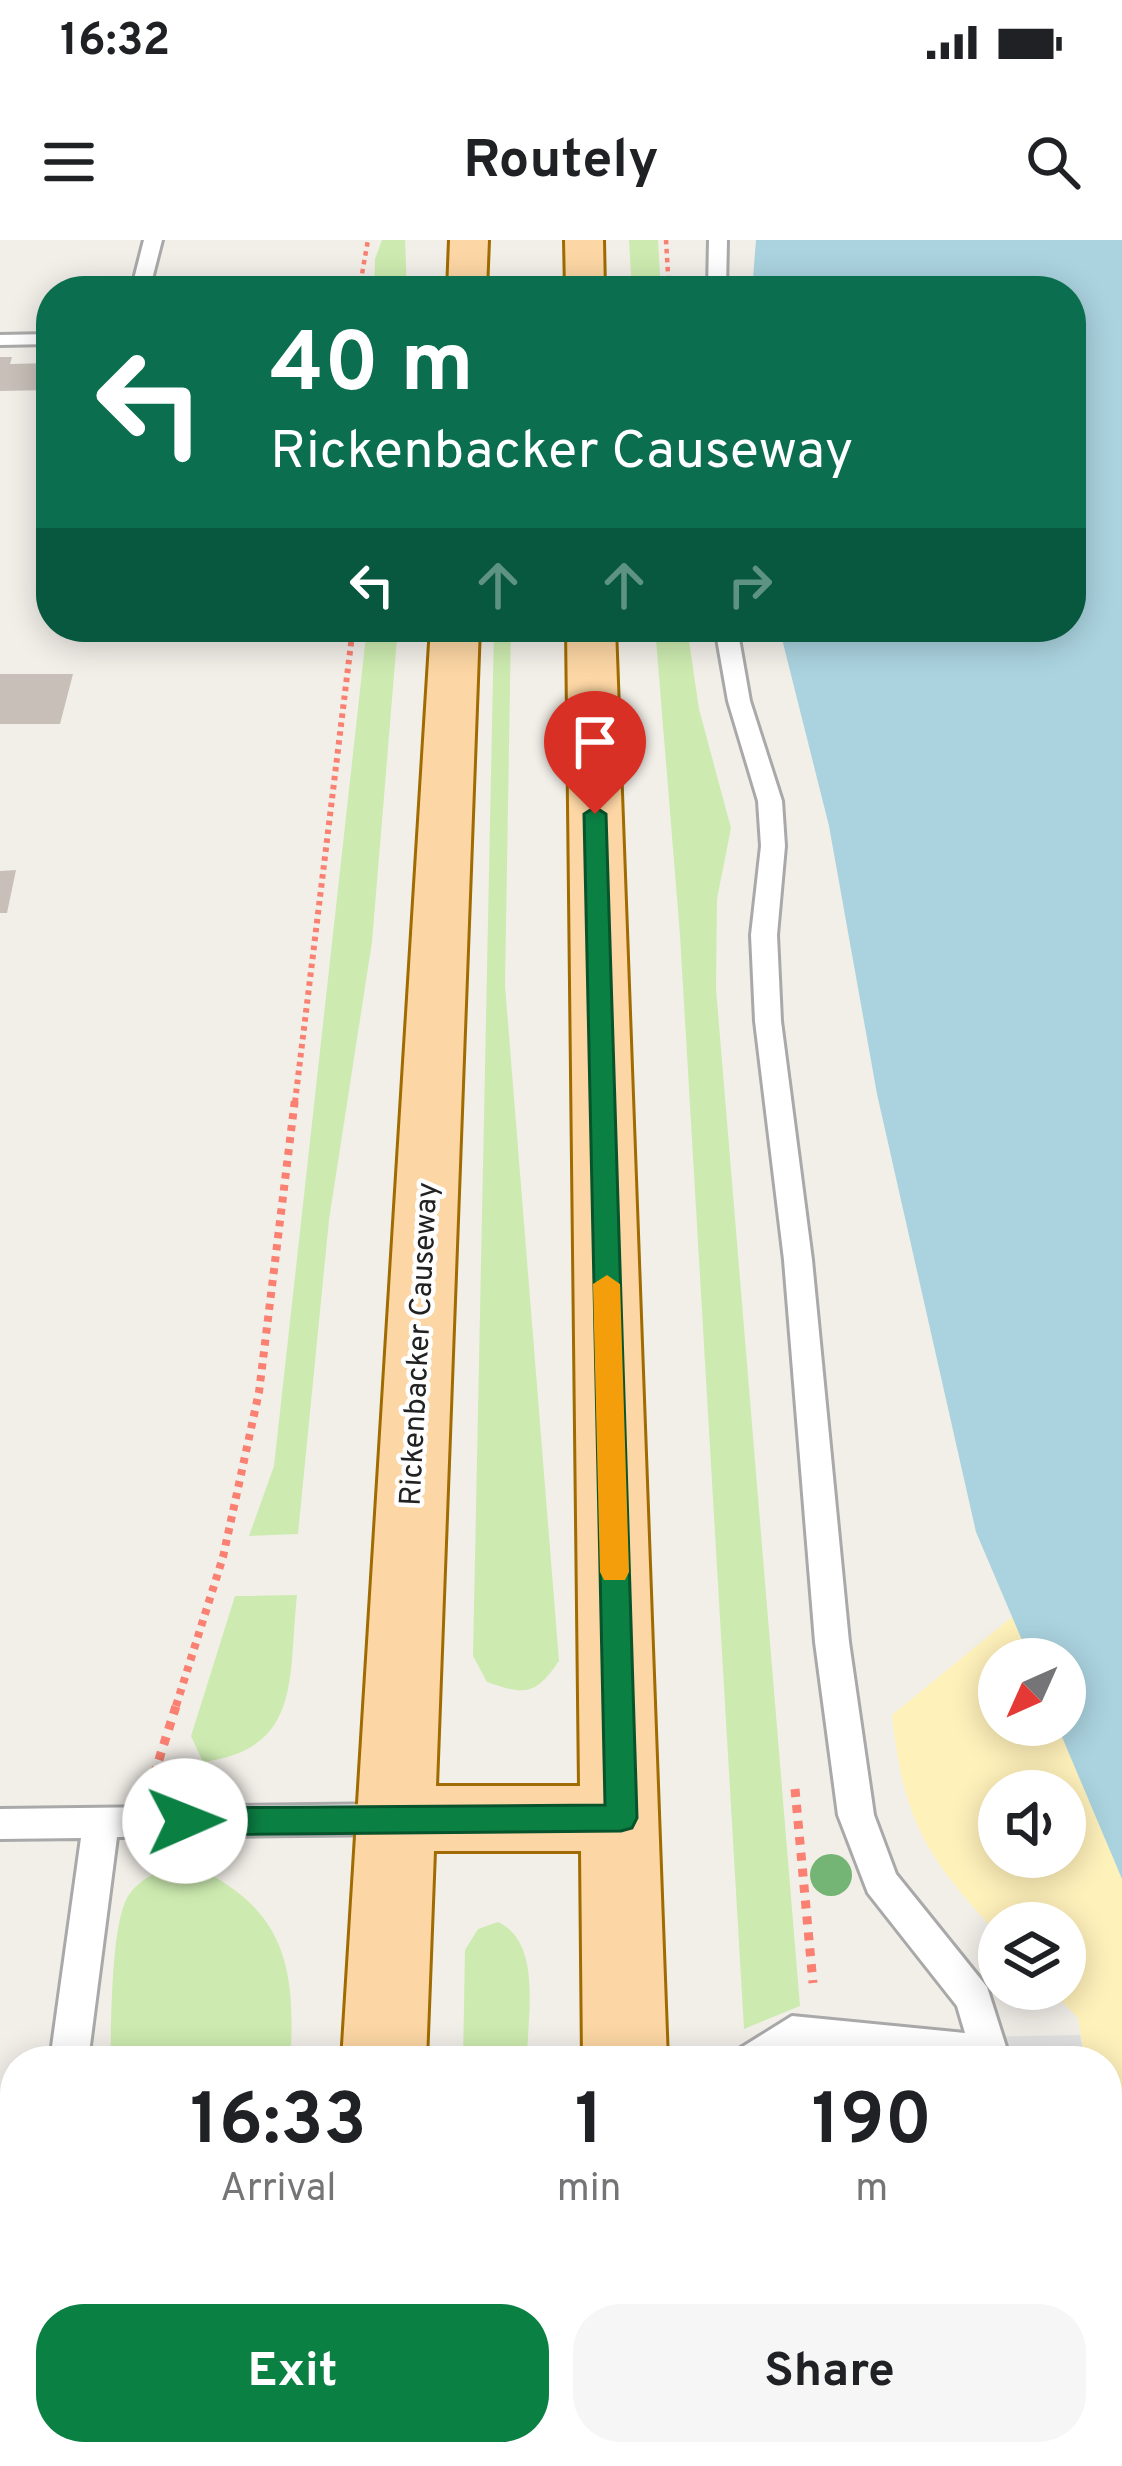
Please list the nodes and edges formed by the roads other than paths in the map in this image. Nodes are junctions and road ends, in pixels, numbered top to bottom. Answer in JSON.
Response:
{"nodes":[{"id":1,"x":153,"y":240,"type":"edge"},
{"id":2,"x":469,"y":240,"type":"edge"},
{"id":3,"x":584,"y":240,"type":"edge"},
{"id":4,"x":718,"y":240,"type":"edge"},
{"id":5,"x":144,"y":276,"type":"edge"},
{"id":6,"x":468,"y":276,"type":"edge"},
{"id":7,"x":585,"y":276,"type":"edge"},
{"id":8,"x":717,"y":276,"type":"edge"},
{"id":9,"x":36,"y":339,"type":"edge"},
{"id":10,"x":0,"y":340,"type":"edge"},
{"id":11,"x":454,"y":642,"type":"edge"},
{"id":12,"x":592,"y":642,"type":"edge"},
{"id":13,"x":729,"y":642,"type":"edge"},
{"id":14,"x":621,"y":1818,"type":"junction"},
{"id":15,"x":393,"y":1819,"type":"junction"},
{"id":16,"x":101,"y":1823,"type":"junction"},
{"id":17,"x":0,"y":1824,"type":"edge"},
{"id":18,"x":71,"y":2046,"type":"edge"},
{"id":19,"x":384,"y":2046,"type":"edge"},
{"id":20,"x":626,"y":2046,"type":"edge"},
{"id":21,"x":774,"y":2046,"type":"edge"},
{"id":22,"x":920,"y":2046,"type":"edge"},
{"id":23,"x":987,"y":2046,"type":"edge"}],
"edges":[{"from":1,"to":5,"type":"lane"},
{"from":2,"to":6,"type":"main road"},
{"from":3,"to":7,"type":"main road"},
{"from":4,"to":8,"type":"lane"},
{"from":9,"to":10,"type":"lane"},
{"from":11,"to":15,"type":"main road","name":"Rickenbacker Causeway"},
{"from":12,"to":14,"type":"main road"},
{"from":13,"to":23,"type":"lane"},
{"from":14,"to":15,"type":"main road"},
{"from":14,"to":20,"type":"main road"},
{"from":15,"to":16,"type":"lane"},
{"from":15,"to":19,"type":"main road","name":"Rickenbacker Causeway"},
{"from":16,"to":17,"type":"lane"},
{"from":16,"to":18,"type":"lane"},
{"from":21,"to":22,"type":"lane"}]}
